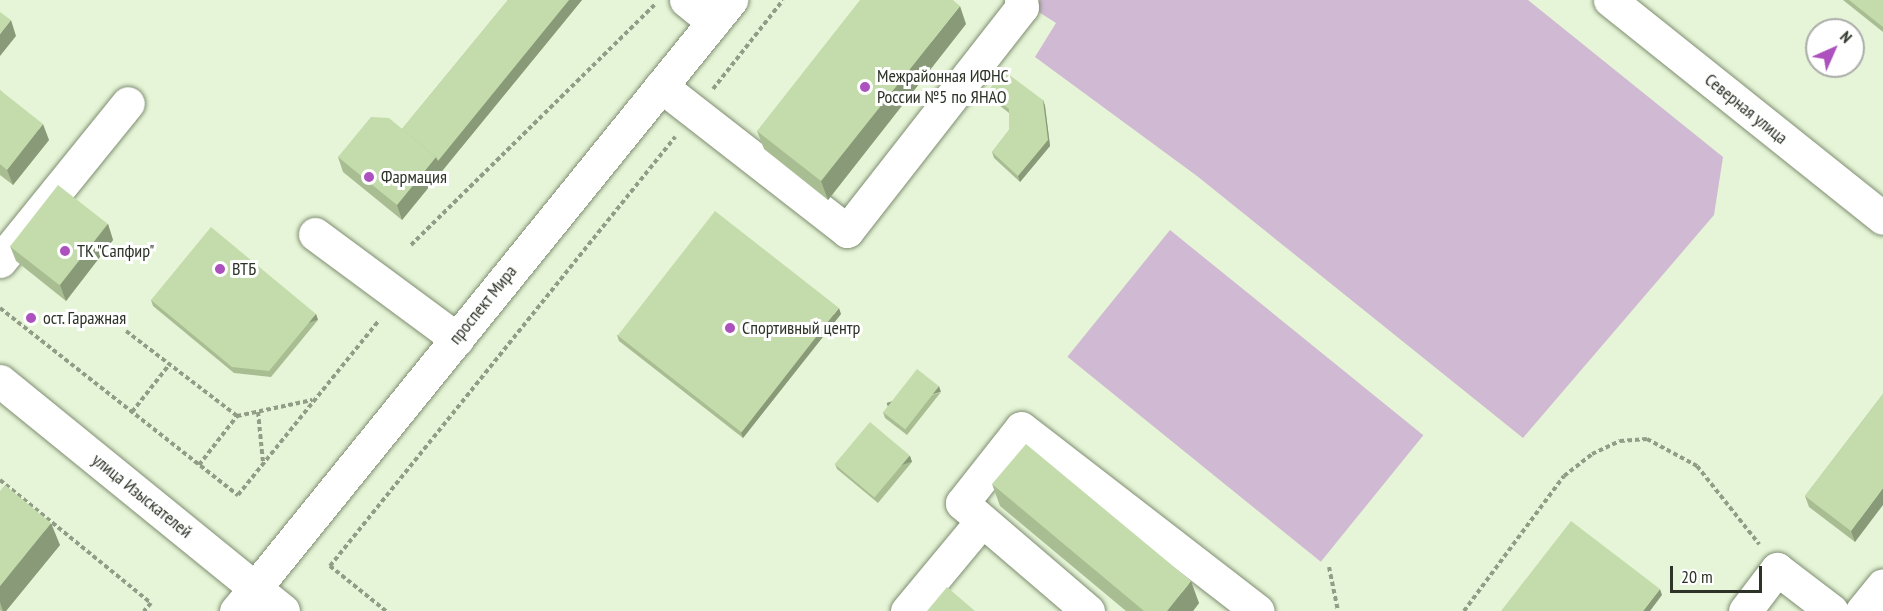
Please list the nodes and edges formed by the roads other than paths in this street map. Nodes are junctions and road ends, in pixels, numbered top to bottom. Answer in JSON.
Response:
{"nodes":[{"id":1,"x":686,"y":0,"type":"edge"},
{"id":2,"x":1021,"y":0,"type":"edge"},
{"id":3,"x":1610,"y":0,"type":"edge"},
{"id":4,"x":722,"y":11,"type":"edge"},
{"id":5,"x":661,"y":86,"type":"junction"},
{"id":6,"x":128,"y":104,"type":"dead end"},
{"id":7,"x":1883,"y":218,"type":"edge"},
{"id":8,"x":315,"y":234,"type":"dead end"},
{"id":9,"x":0,"y":261,"type":"edge"},
{"id":10,"x":457,"y":339,"type":"junction"},
{"id":11,"x":0,"y":381,"type":"edge"},
{"id":12,"x":981,"y":522,"type":"junction"},
{"id":13,"x":1883,"y":585,"type":"edge"},
{"id":14,"x":246,"y":599,"type":"edge"},
{"id":15,"x":283,"y":611,"type":"edge"},
{"id":16,"x":907,"y":611,"type":"edge"},
{"id":17,"x":1088,"y":611,"type":"edge"},
{"id":18,"x":1258,"y":611,"type":"edge"},
{"id":19,"x":1745,"y":611,"type":"edge"},
{"id":20,"x":1832,"y":611,"type":"edge"},
{"id":21,"x":1862,"y":611,"type":"edge"}],
"edges":[{"from":1,"to":4,"type":"street"},
{"from":2,"to":5,"type":"street"},
{"from":3,"to":7,"type":"street","name":"Северная улица"},
{"from":4,"to":5,"type":"street","name":"проспект Мира"},
{"from":5,"to":10,"type":"street","name":"проспект Мира"},
{"from":6,"to":9,"type":"street"},
{"from":8,"to":10,"type":"street"},
{"from":10,"to":14,"type":"street","name":"проспект Мира"},
{"from":11,"to":14,"type":"street","name":"улица Изыскателей"},
{"from":12,"to":16,"type":"street"},
{"from":12,"to":17,"type":"street"},
{"from":12,"to":18,"type":"street"},
{"from":13,"to":21,"type":"street"},
{"from":14,"to":15,"type":"street","name":"улица Изыскателей"},
{"from":19,"to":20,"type":"street"}]}
